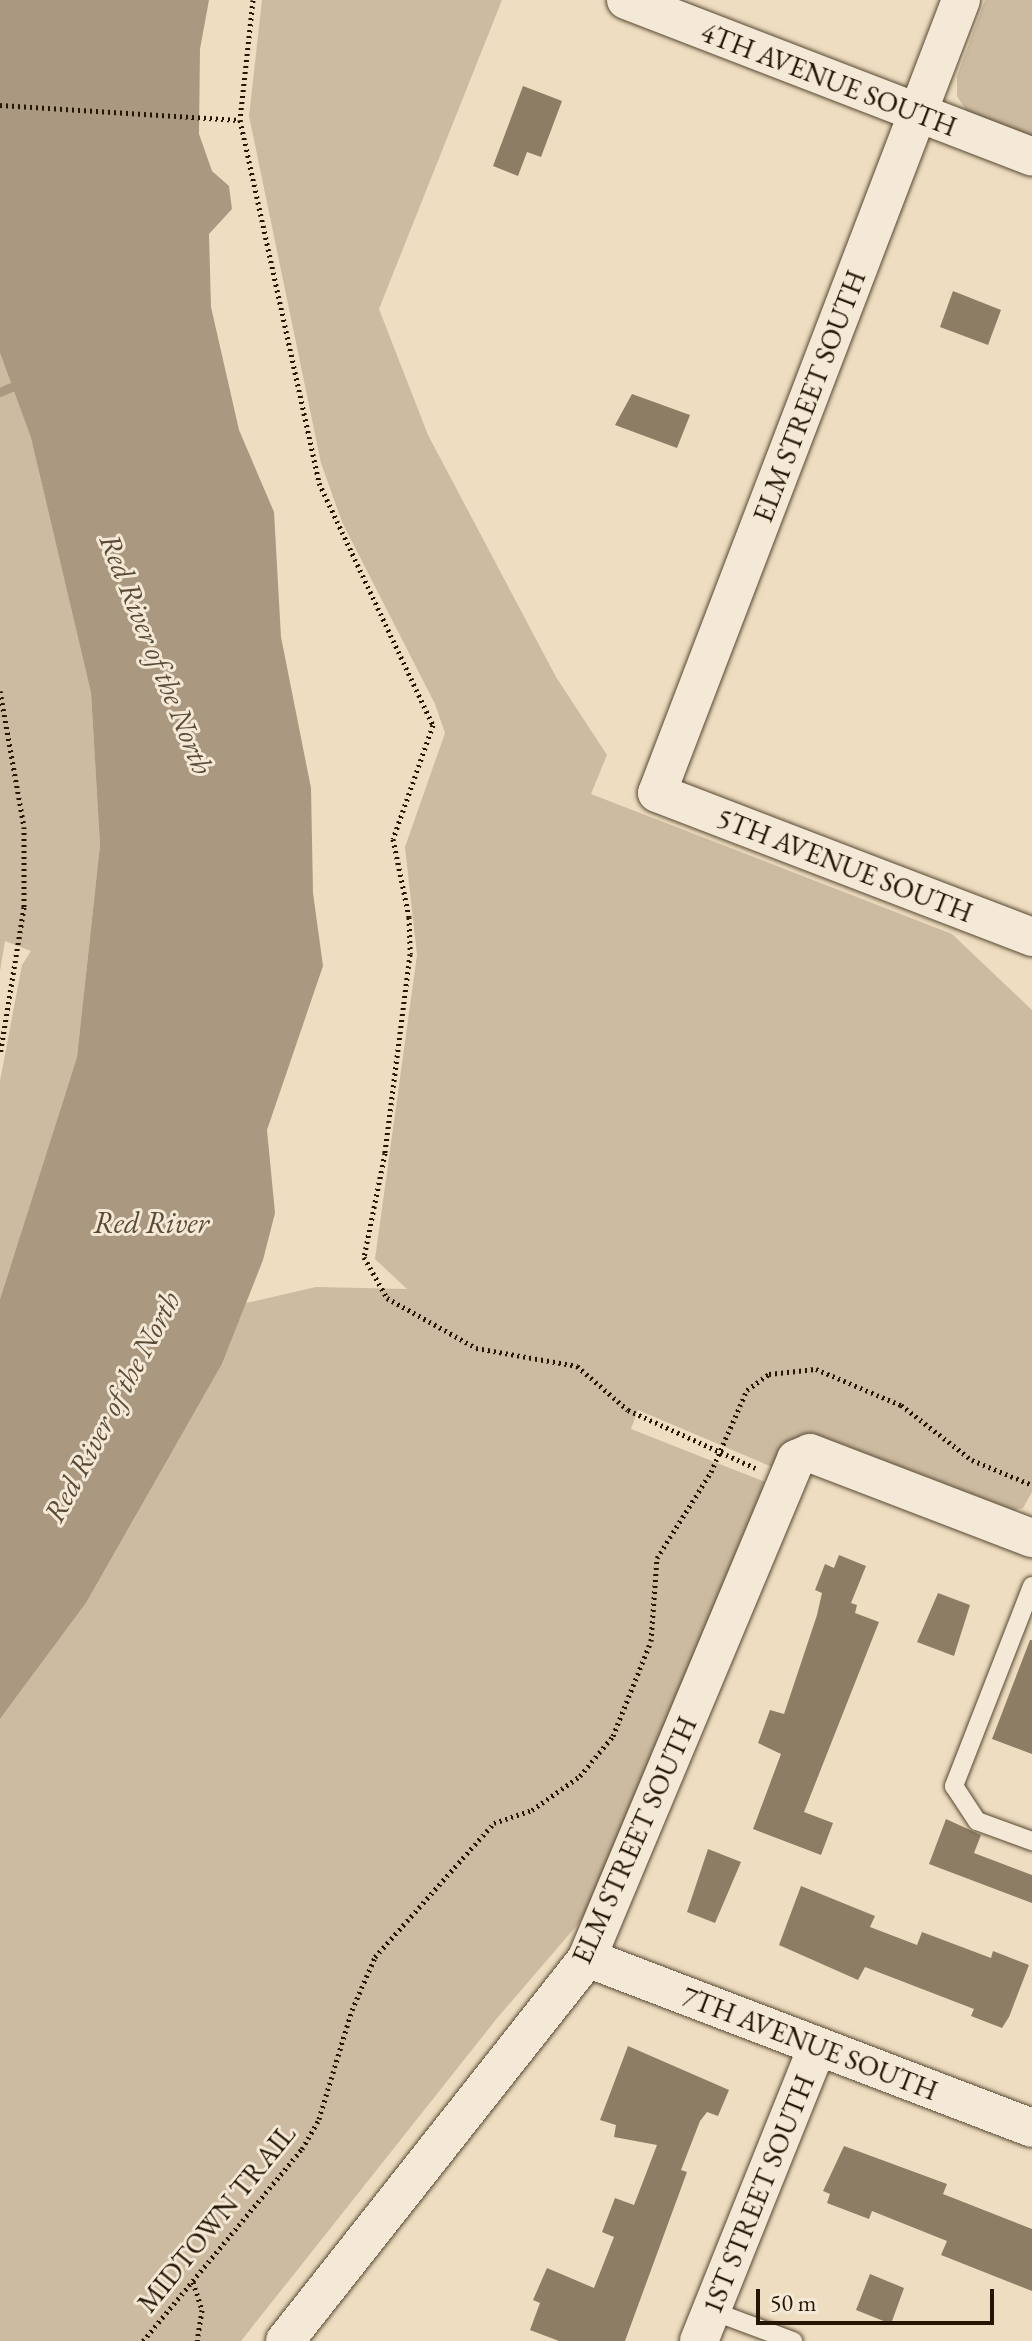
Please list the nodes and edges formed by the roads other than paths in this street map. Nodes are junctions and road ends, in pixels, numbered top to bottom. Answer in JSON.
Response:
{"nodes":[{"id":1,"x":626,"y":0,"type":"edge"},
{"id":2,"x":961,"y":0,"type":"edge"},
{"id":3,"x":916,"y":112,"type":"junction"},
{"id":4,"x":1032,"y":157,"type":"edge"},
{"id":5,"x":657,"y":793,"type":"joint"},
{"id":6,"x":1032,"y":937,"type":"edge"},
{"id":7,"x":1032,"y":1538,"type":"edge"},
{"id":8,"x":1032,"y":1586,"type":"edge"},
{"id":9,"x":1032,"y":1841,"type":"edge"},
{"id":10,"x":587,"y":1958,"type":"junction"},
{"id":11,"x":817,"y":2047,"type":"junction"},
{"id":12,"x":1032,"y":2128,"type":"edge"},
{"id":13,"x":704,"y":2326,"type":"edge"},
{"id":14,"x":285,"y":2341,"type":"edge"},
{"id":15,"x":793,"y":2341,"type":"edge"}],
"edges":[{"from":1,"to":3,"type":"street","name":"4TH AVENUE SOUTH"},
{"from":2,"to":3,"type":"street","name":"ELM STREET SOUTH"},
{"from":3,"to":4,"type":"street","name":"4TH AVENUE SOUTH"},
{"from":3,"to":5,"type":"street","name":"ELM STREET SOUTH"},
{"from":5,"to":6,"type":"street","name":"5TH AVENUE SOUTH"},
{"from":7,"to":10,"type":"street","name":"ELM STREET SOUTH"},
{"from":8,"to":9,"type":"lane"},
{"from":10,"to":11,"type":"street","name":"7TH AVENUE SOUTH"},
{"from":10,"to":14,"type":"street","name":"ELM STREET SOUTH"},
{"from":11,"to":12,"type":"street","name":"7TH AVENUE SOUTH"},
{"from":11,"to":13,"type":"street","name":"1ST STREET SOUTH"},
{"from":13,"to":15,"type":"lane"}]}
